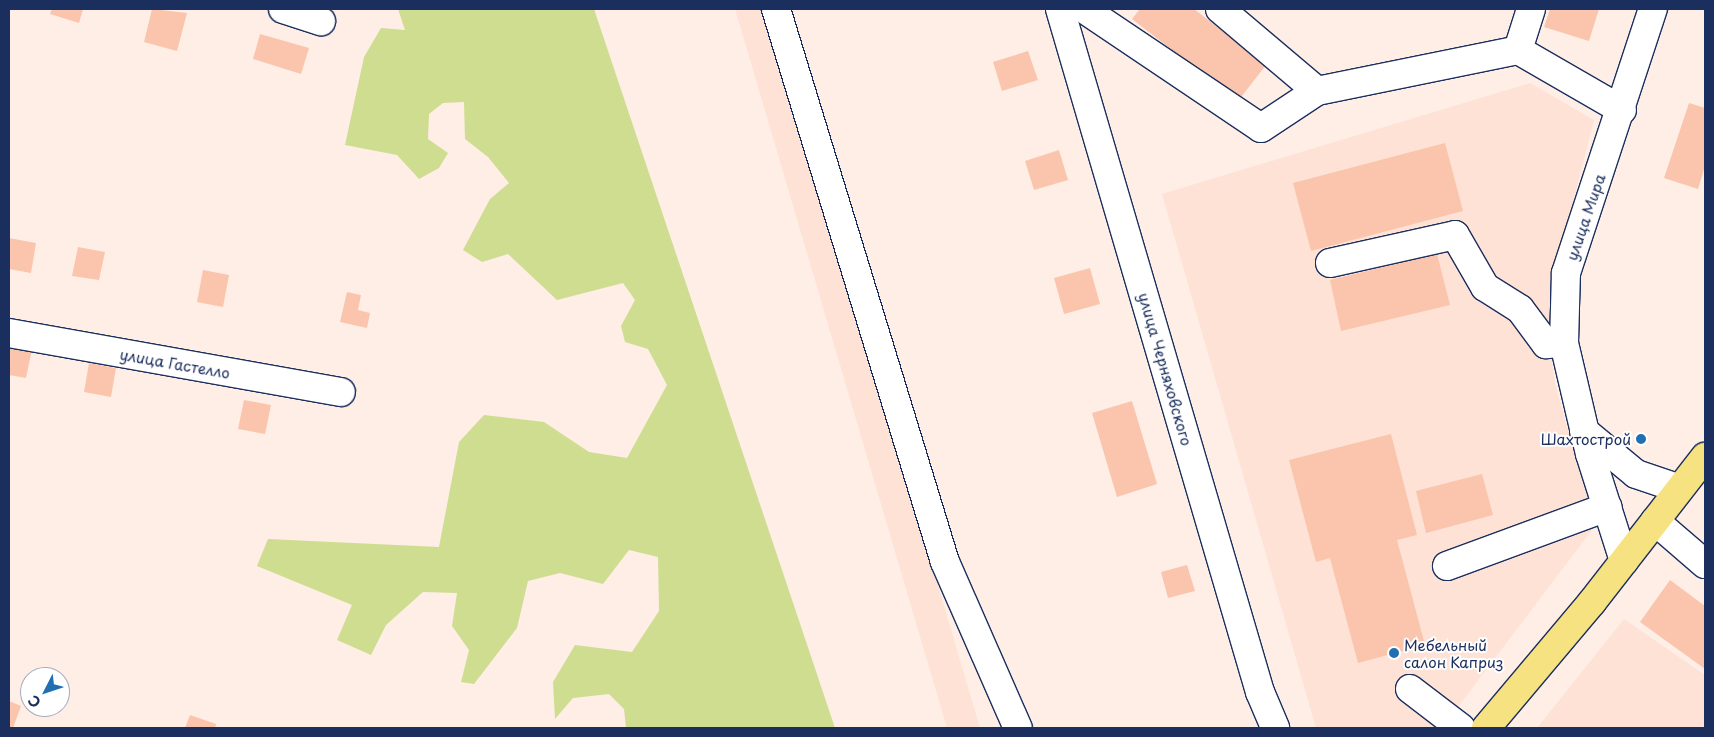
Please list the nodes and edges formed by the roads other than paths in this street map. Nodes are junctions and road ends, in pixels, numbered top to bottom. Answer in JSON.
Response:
{"nodes":[{"id":1,"x":283,"y":9,"type":"edge"},
{"id":2,"x":776,"y":9,"type":"edge"},
{"id":3,"x":1060,"y":9,"type":"edge"},
{"id":4,"x":1084,"y":9,"type":"edge"},
{"id":5,"x":1220,"y":9,"type":"edge"},
{"id":6,"x":1531,"y":9,"type":"edge"},
{"id":7,"x":1653,"y":9,"type":"edge"},
{"id":8,"x":321,"y":21,"type":"dead end"},
{"id":9,"x":1518,"y":50,"type":"junction"},
{"id":10,"x":1317,"y":91,"type":"junction"},
{"id":11,"x":1622,"y":110,"type":"junction"},
{"id":12,"x":1330,"y":263,"type":"dead end"},
{"id":13,"x":9,"y":333,"type":"edge"},
{"id":14,"x":1564,"y":343,"type":"junction"},
{"id":15,"x":341,"y":392,"type":"dead end"},
{"id":16,"x":1584,"y":431,"type":"junction"},
{"id":17,"x":1705,"y":457,"type":"edge"},
{"id":18,"x":1680,"y":489,"type":"junction"},
{"id":19,"x":1607,"y":508,"type":"junction"},
{"id":20,"x":1655,"y":521,"type":"junction"},
{"id":21,"x":1624,"y":561,"type":"junction"},
{"id":22,"x":1705,"y":564,"type":"edge"},
{"id":23,"x":1447,"y":566,"type":"dead end"},
{"id":24,"x":1410,"y":689,"type":"dead end"},
{"id":25,"x":1018,"y":728,"type":"edge"},
{"id":26,"x":1275,"y":728,"type":"edge"},
{"id":27,"x":1461,"y":728,"type":"edge"},
{"id":28,"x":1486,"y":728,"type":"edge"}],
"edges":[{"from":1,"to":8,"type":"street"},
{"from":2,"to":25,"type":"street"},
{"from":3,"to":26,"type":"street","name":"улица Черняховского"},
{"from":4,"to":10,"type":"street"},
{"from":5,"to":10,"type":"street"},
{"from":6,"to":9,"type":"street"},
{"from":7,"to":11,"type":"street","name":"улица Мира"},
{"from":9,"to":10,"type":"street"},
{"from":9,"to":11,"type":"street"},
{"from":11,"to":14,"type":"street","name":"улица Мира"},
{"from":12,"to":14,"type":"street"},
{"from":13,"to":15,"type":"street","name":"улица Гастелло"},
{"from":14,"to":16,"type":"street","name":"улица Мира"},
{"from":16,"to":18,"type":"street"},
{"from":16,"to":19,"type":"street","name":"улица Мира"},
{"from":17,"to":18,"type":"main road"},
{"from":18,"to":20,"type":"main road"},
{"from":19,"to":21,"type":"street","name":"улица Мира"},
{"from":19,"to":23,"type":"street"},
{"from":20,"to":21,"type":"main road"},
{"from":20,"to":22,"type":"street"},
{"from":21,"to":28,"type":"main road"},
{"from":24,"to":27,"type":"street"}]}
